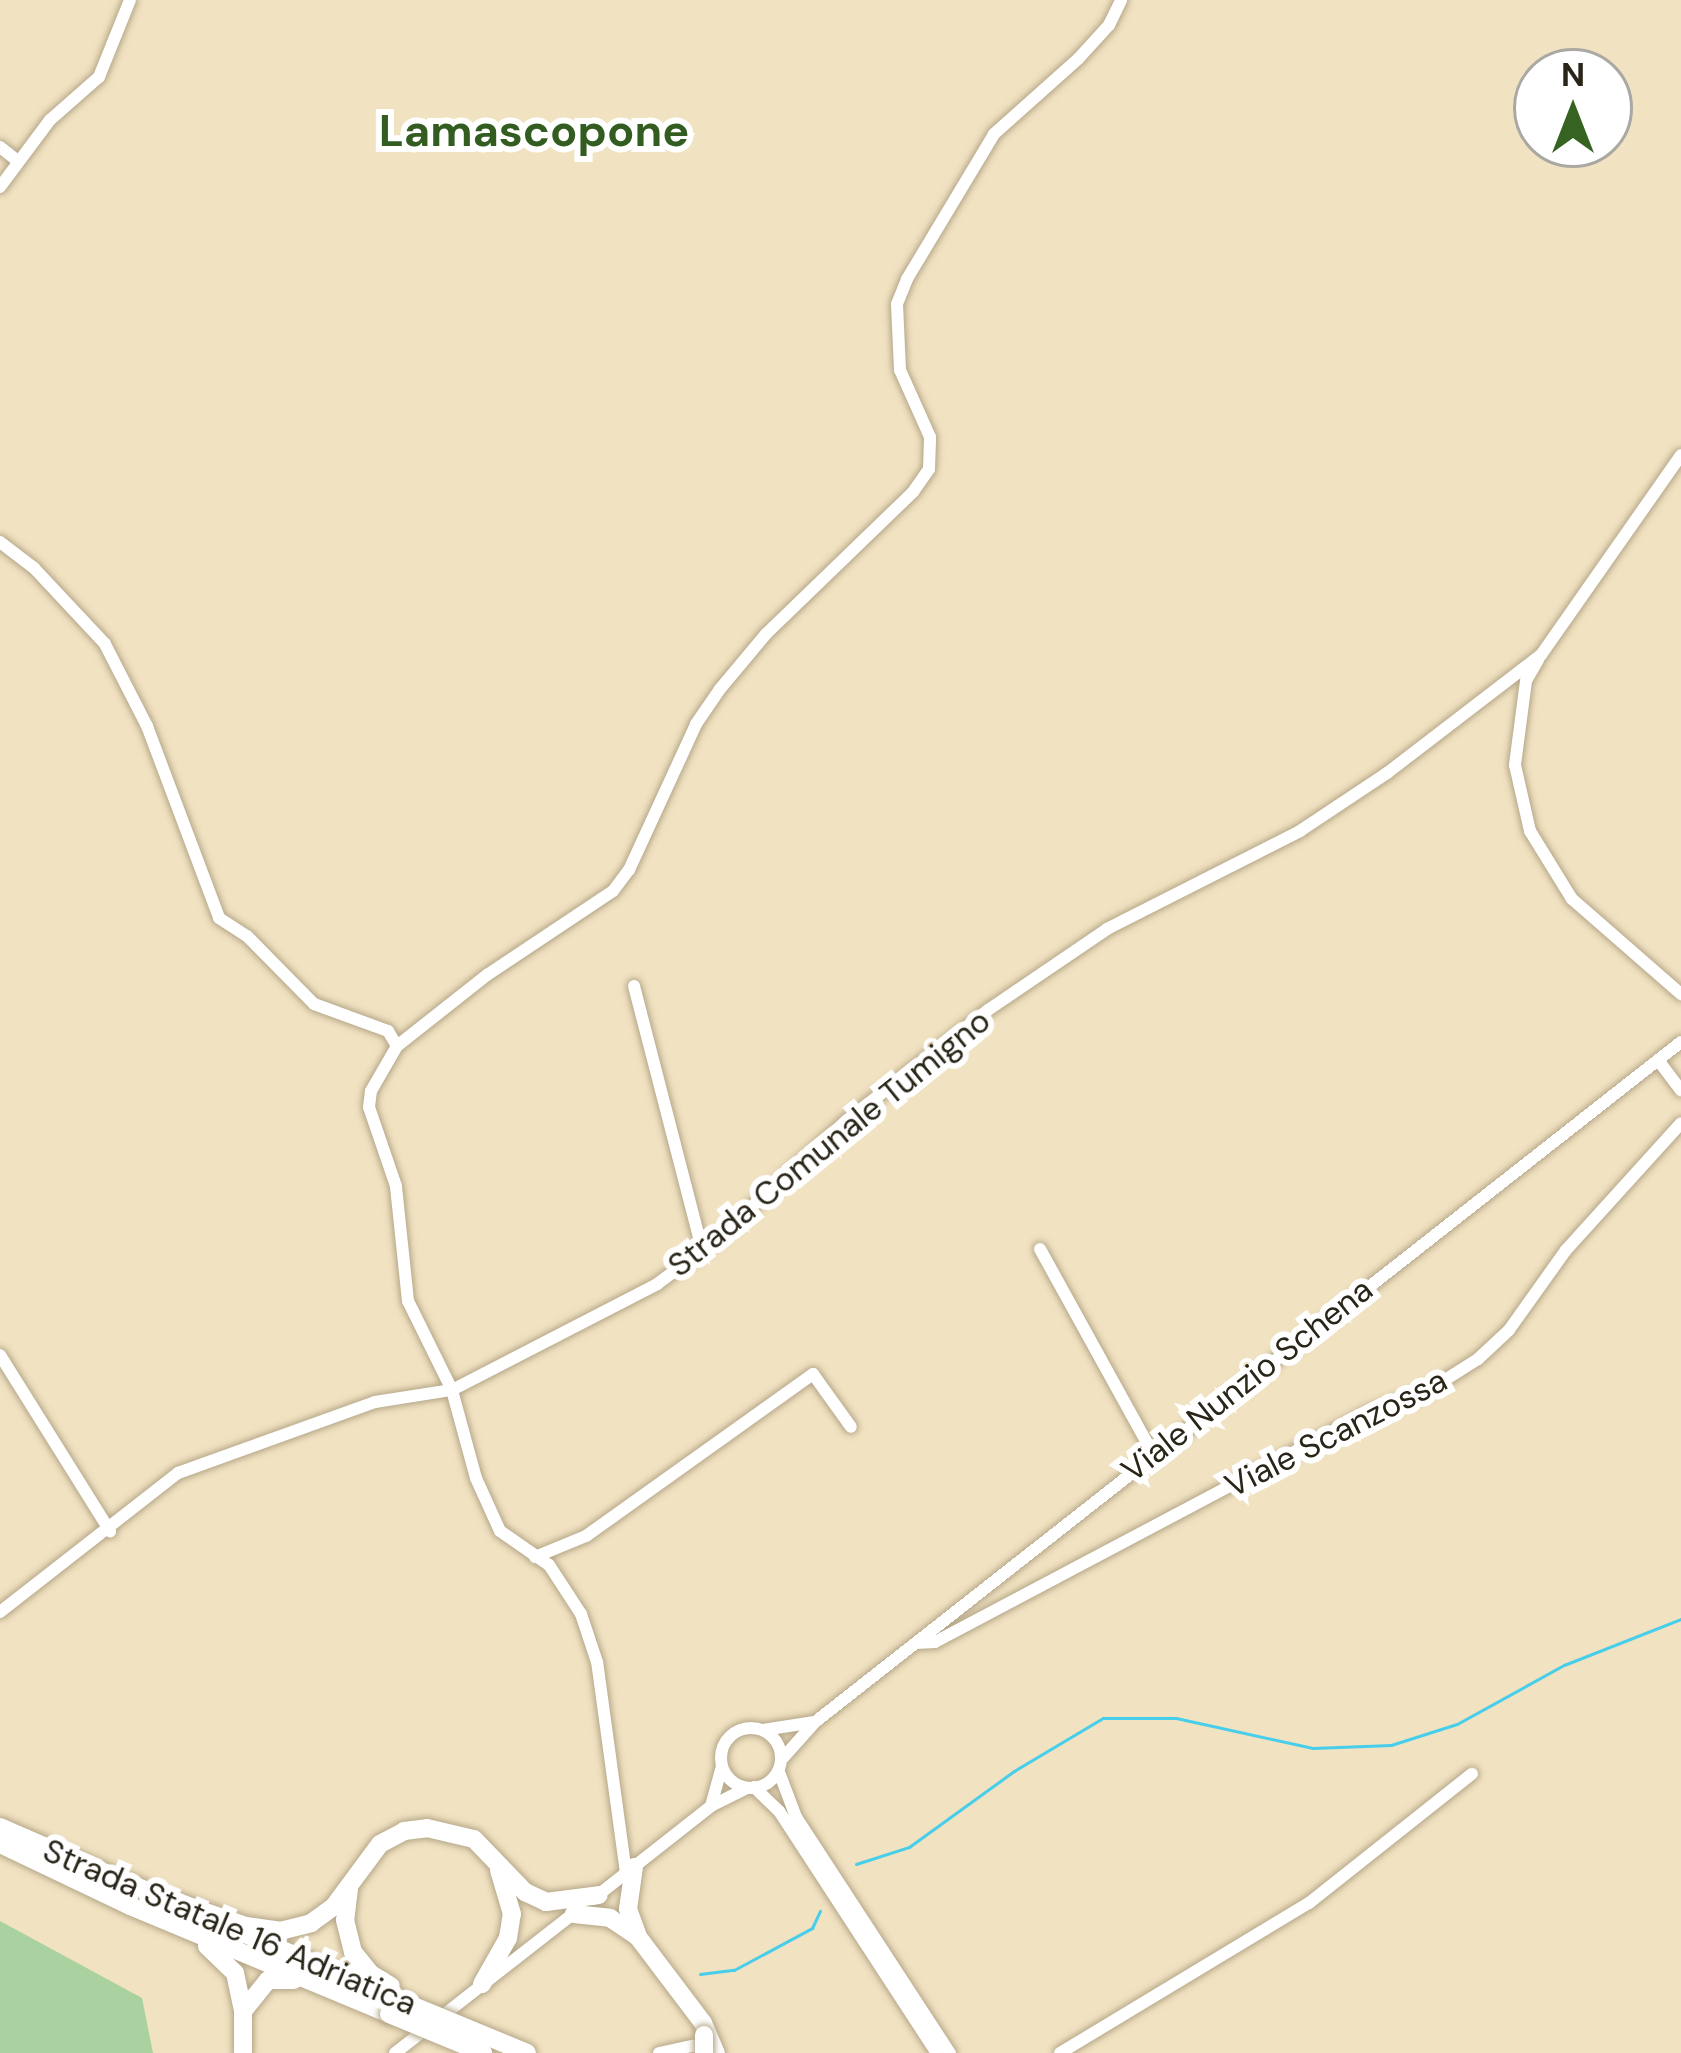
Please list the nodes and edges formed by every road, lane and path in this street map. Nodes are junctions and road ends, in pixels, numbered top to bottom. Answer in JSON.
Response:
{"nodes":[{"id":1,"x":130,"y":0,"type":"edge"},
{"id":2,"x":1121,"y":0,"type":"edge"},
{"id":3,"x":0,"y":148,"type":"edge"},
{"id":4,"x":18,"y":161,"type":"junction"},
{"id":5,"x":0,"y":187,"type":"edge"},
{"id":6,"x":1681,"y":454,"type":"edge"},
{"id":7,"x":0,"y":542,"type":"edge"},
{"id":8,"x":1541,"y":655,"type":"junction"},
{"id":9,"x":634,"y":986,"type":"dead end"},
{"id":10,"x":1681,"y":994,"type":"edge"},
{"id":11,"x":1681,"y":1042,"type":"edge"},
{"id":12,"x":397,"y":1046,"type":"junction"},
{"id":13,"x":1658,"y":1060,"type":"junction"},
{"id":14,"x":1681,"y":1090,"type":"edge"},
{"id":15,"x":1681,"y":1123,"type":"edge"},
{"id":16,"x":712,"y":1244,"type":"junction"},
{"id":17,"x":1040,"y":1249,"type":"dead end"},
{"id":18,"x":0,"y":1355,"type":"edge"},
{"id":19,"x":452,"y":1390,"type":"junction"},
{"id":20,"x":851,"y":1427,"type":"dead end"},
{"id":21,"x":1153,"y":1454,"type":"junction"},
{"id":22,"x":110,"y":1531,"type":"junction"},
{"id":23,"x":535,"y":1557,"type":"junction"},
{"id":24,"x":0,"y":1612,"type":"edge"},
{"id":25,"x":915,"y":1642,"type":"junction"},
{"id":26,"x":815,"y":1722,"type":"junction"},
{"id":27,"x":763,"y":1730,"type":"junction"},
{"id":28,"x":722,"y":1765,"type":"junction"},
{"id":29,"x":780,"y":1765,"type":"junction"},
{"id":30,"x":1472,"y":1774,"type":"dead end"},
{"id":31,"x":751,"y":1787,"type":"junction"},
{"id":32,"x":711,"y":1806,"type":"junction"},
{"id":33,"x":0,"y":1826,"type":"edge"},
{"id":34,"x":0,"y":1844,"type":"edge"},
{"id":35,"x":492,"y":1855,"type":"junction"},
{"id":36,"x":630,"y":1870,"type":"junction"},
{"id":37,"x":350,"y":1884,"type":"junction"},
{"id":38,"x":598,"y":1895,"type":"junction"},
{"id":39,"x":159,"y":1896,"type":"junction"},
{"id":40,"x":130,"y":1906,"type":"junction"},
{"id":41,"x":574,"y":1913,"type":"junction"},
{"id":42,"x":638,"y":1937,"type":"junction"},
{"id":43,"x":482,"y":1984,"type":"junction"},
{"id":44,"x":346,"y":1995,"type":"junction"},
{"id":45,"x":401,"y":2005,"type":"junction"},
{"id":46,"x":243,"y":2011,"type":"junction"},
{"id":47,"x":709,"y":2043,"type":"edge"},
{"id":48,"x":243,"y":2053,"type":"edge"},
{"id":49,"x":395,"y":2053,"type":"edge"},
{"id":50,"x":483,"y":2053,"type":"edge"},
{"id":51,"x":526,"y":2053,"type":"edge"},
{"id":52,"x":659,"y":2053,"type":"edge"},
{"id":53,"x":937,"y":2053,"type":"edge"},
{"id":54,"x":950,"y":2053,"type":"edge"},
{"id":55,"x":1060,"y":2053,"type":"edge"}],
"edges":[{"from":1,"to":4,"type":"street"},
{"from":2,"to":12,"type":"street"},
{"from":3,"to":4,"type":"street"},
{"from":4,"to":5,"type":"street"},
{"from":6,"to":8,"type":"street","name":"Strada Comunale Tumigno"},
{"from":7,"to":12,"type":"street"},
{"from":8,"to":10,"type":"street"},
{"from":8,"to":16,"type":"street","name":"Strada Comunale Tumigno"},
{"from":9,"to":16,"type":"street"},
{"from":11,"to":13,"type":"street","name":"Viale Nunzio Schena"},
{"from":12,"to":19,"type":"street"},
{"from":13,"to":14,"type":"street"},
{"from":13,"to":21,"type":"street","name":"Viale Nunzio Schena"},
{"from":15,"to":25,"type":"street","name":"Viale Scanzossa"},
{"from":16,"to":19,"type":"street","name":"Strada Comunale Tumigno"},
{"from":17,"to":21,"type":"street"},
{"from":18,"to":22,"type":"street"},
{"from":19,"to":22,"type":"street","name":"Strada Comunale Tumigno"},
{"from":19,"to":23,"type":"street"},
{"from":20,"to":23,"type":"street"},
{"from":21,"to":25,"type":"street","name":"Viale Nunzio Schena"},
{"from":22,"to":24,"type":"street","name":"Strada Comunale Tumigno"},
{"from":23,"to":36,"type":"street"},
{"from":25,"to":26,"type":"street","name":"Viale Nunzio Schena"},
{"from":26,"to":27,"type":"street","name":"Viale Nunzio Schena"},
{"from":26,"to":29,"type":"street","name":"Viale Nunzio Schena"},
{"from":27,"to":28,"type":"street"},
{"from":27,"to":29,"type":"street"},
{"from":28,"to":31,"type":"street"},
{"from":28,"to":32,"type":"street"},
{"from":29,"to":31,"type":"street"},
{"from":29,"to":54,"type":"street"},
{"from":30,"to":55,"type":"street"},
{"from":31,"to":32,"type":"street"},
{"from":31,"to":53,"type":"street"},
{"from":32,"to":36,"type":"street"},
{"from":33,"to":39,"type":"highway","name":"Strada Statale 16 Adriatica"},
{"from":34,"to":40,"type":"highway","name":"Strada Statale 16 Adriatica"},
{"from":35,"to":37,"type":"highway"},
{"from":35,"to":38,"type":"highway"},
{"from":35,"to":43,"type":"highway"},
{"from":36,"to":38,"type":"street"},
{"from":36,"to":42,"type":"highway"},
{"from":37,"to":39,"type":"highway"},
{"from":37,"to":45,"type":"highway"},
{"from":38,"to":41,"type":"street"},
{"from":39,"to":45,"type":"highway","name":"Strada Statale 16 Adriatica"},
{"from":40,"to":44,"type":"highway","name":"Strada Statale 16 Adriatica"},
{"from":40,"to":46,"type":"highway"},
{"from":41,"to":42,"type":"highway"},
{"from":41,"to":43,"type":"street"},
{"from":42,"to":47,"type":"highway"},
{"from":43,"to":49,"type":"street"},
{"from":44,"to":45,"type":"highway","name":"Strada Statale 16 Adriatica"},
{"from":44,"to":46,"type":"highway"},
{"from":45,"to":50,"type":"highway","name":"Strada Statale 16 Adriatica","bridge":true},
{"from":45,"to":51,"type":"highway","name":"Strada Statale 16 Adriatica","bridge":true},
{"from":46,"to":48,"type":"highway"},
{"from":47,"to":52,"type":"street"}]}
